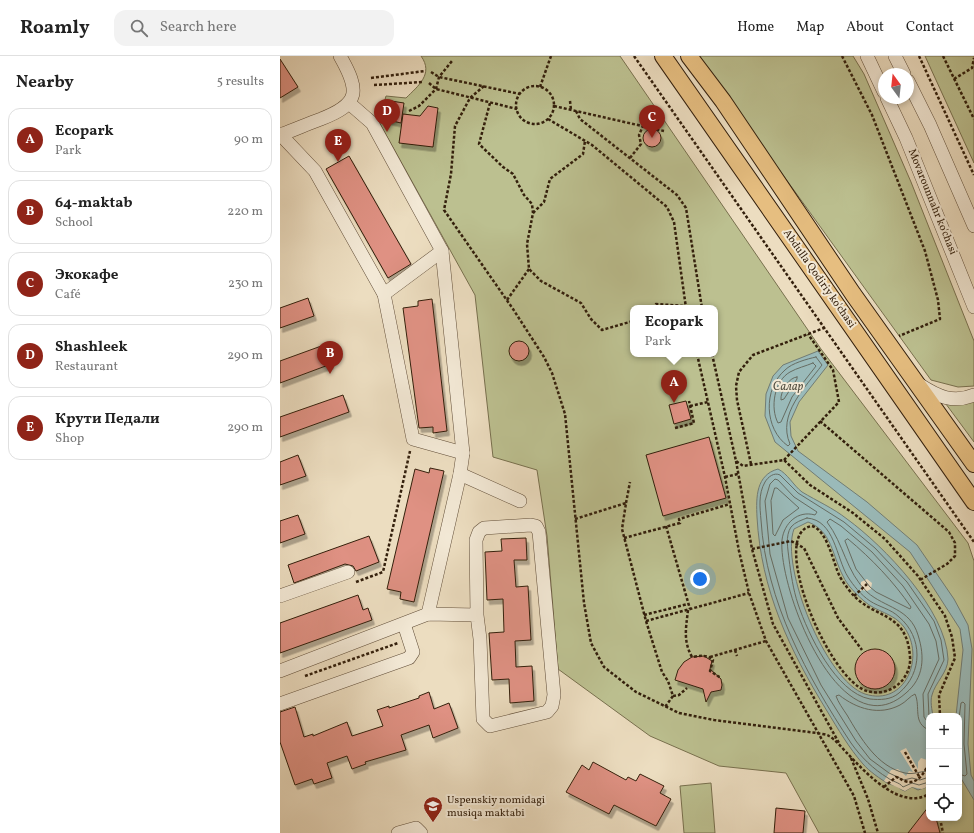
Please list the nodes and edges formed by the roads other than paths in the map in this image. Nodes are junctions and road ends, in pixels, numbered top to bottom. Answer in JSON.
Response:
{"nodes":[{"id":1,"x":340,"y":56,"type":"edge"},
{"id":2,"x":663,"y":56,"type":"edge"},
{"id":3,"x":689,"y":56,"type":"edge"},
{"id":4,"x":866,"y":56,"type":"edge"},
{"id":5,"x":895,"y":56,"type":"edge"},
{"id":6,"x":901,"y":68,"type":"edge"},
{"id":7,"x":878,"y":80,"type":"edge"},
{"id":8,"x":914,"y":93,"type":"edge"},
{"id":9,"x":349,"y":103,"type":"junction"},
{"id":10,"x":890,"y":104,"type":"edge"},
{"id":11,"x":280,"y":134,"type":"edge"},
{"id":12,"x":974,"y":226,"type":"edge"},
{"id":13,"x":442,"y":251,"type":"junction"},
{"id":14,"x":384,"y":294,"type":"junction"},
{"id":15,"x":974,"y":307,"type":"edge"},
{"id":16,"x":916,"y":382,"type":"junction"},
{"id":17,"x":974,"y":395,"type":"edge"},
{"id":18,"x":464,"y":453,"type":"junction"},
{"id":19,"x":974,"y":464,"type":"edge"},
{"id":20,"x":460,"y":474,"type":"junction"},
{"id":21,"x":970,"y":496,"type":"edge"},
{"id":22,"x":520,"y":501,"type":"dead end"},
{"id":23,"x":974,"y":508,"type":"edge"},
{"id":24,"x":351,"y":577,"type":"road end"},
{"id":25,"x":280,"y":596,"type":"edge"},
{"id":26,"x":428,"y":614,"type":"junction"},
{"id":27,"x":477,"y":615,"type":"junction"},
{"id":28,"x":404,"y":624,"type":"junction"},
{"id":29,"x":280,"y":671,"type":"edge"},
{"id":30,"x":280,"y":704,"type":"edge"},
{"id":31,"x":398,"y":833,"type":"edge"},
{"id":32,"x":421,"y":833,"type":"edge"}],
"edges":[{"from":1,"to":9,"type":"street"},
{"from":2,"to":21,"type":"main road","name":"Abdulla Qodiriy ko'chasi"},
{"from":3,"to":16,"type":"main road","name":"Abdulla Qodiriy ko'chasi"},
{"from":4,"to":7,"type":"street"},
{"from":5,"to":6,"type":"street"},
{"from":8,"to":12,"type":"street"},
{"from":9,"to":11,"type":"street"},
{"from":9,"to":13,"type":"street"},
{"from":10,"to":15,"type":"street","name":"Movarounnahr ko'chasi"},
{"from":11,"to":14,"type":"street"},
{"from":13,"to":14,"type":"street"},
{"from":13,"to":18,"type":"street"},
{"from":14,"to":18,"type":"street"},
{"from":16,"to":17,"type":"street"},
{"from":16,"to":19,"type":"main road","name":"Abdulla Qodiriy ko'chasi"},
{"from":18,"to":20,"type":"street"},
{"from":20,"to":22,"type":"street"},
{"from":20,"to":26,"type":"street"},
{"from":21,"to":23,"type":"main road","name":"Abdulla Qodiriy ko'chasi"},
{"from":24,"to":25,"type":"street"},
{"from":26,"to":27,"type":"street"},
{"from":26,"to":28,"type":"street"},
{"from":27,"to":27,"type":"street"},
{"from":28,"to":29,"type":"street"},
{"from":28,"to":30,"type":"street"},
{"from":31,"to":32,"type":"street"}]}
